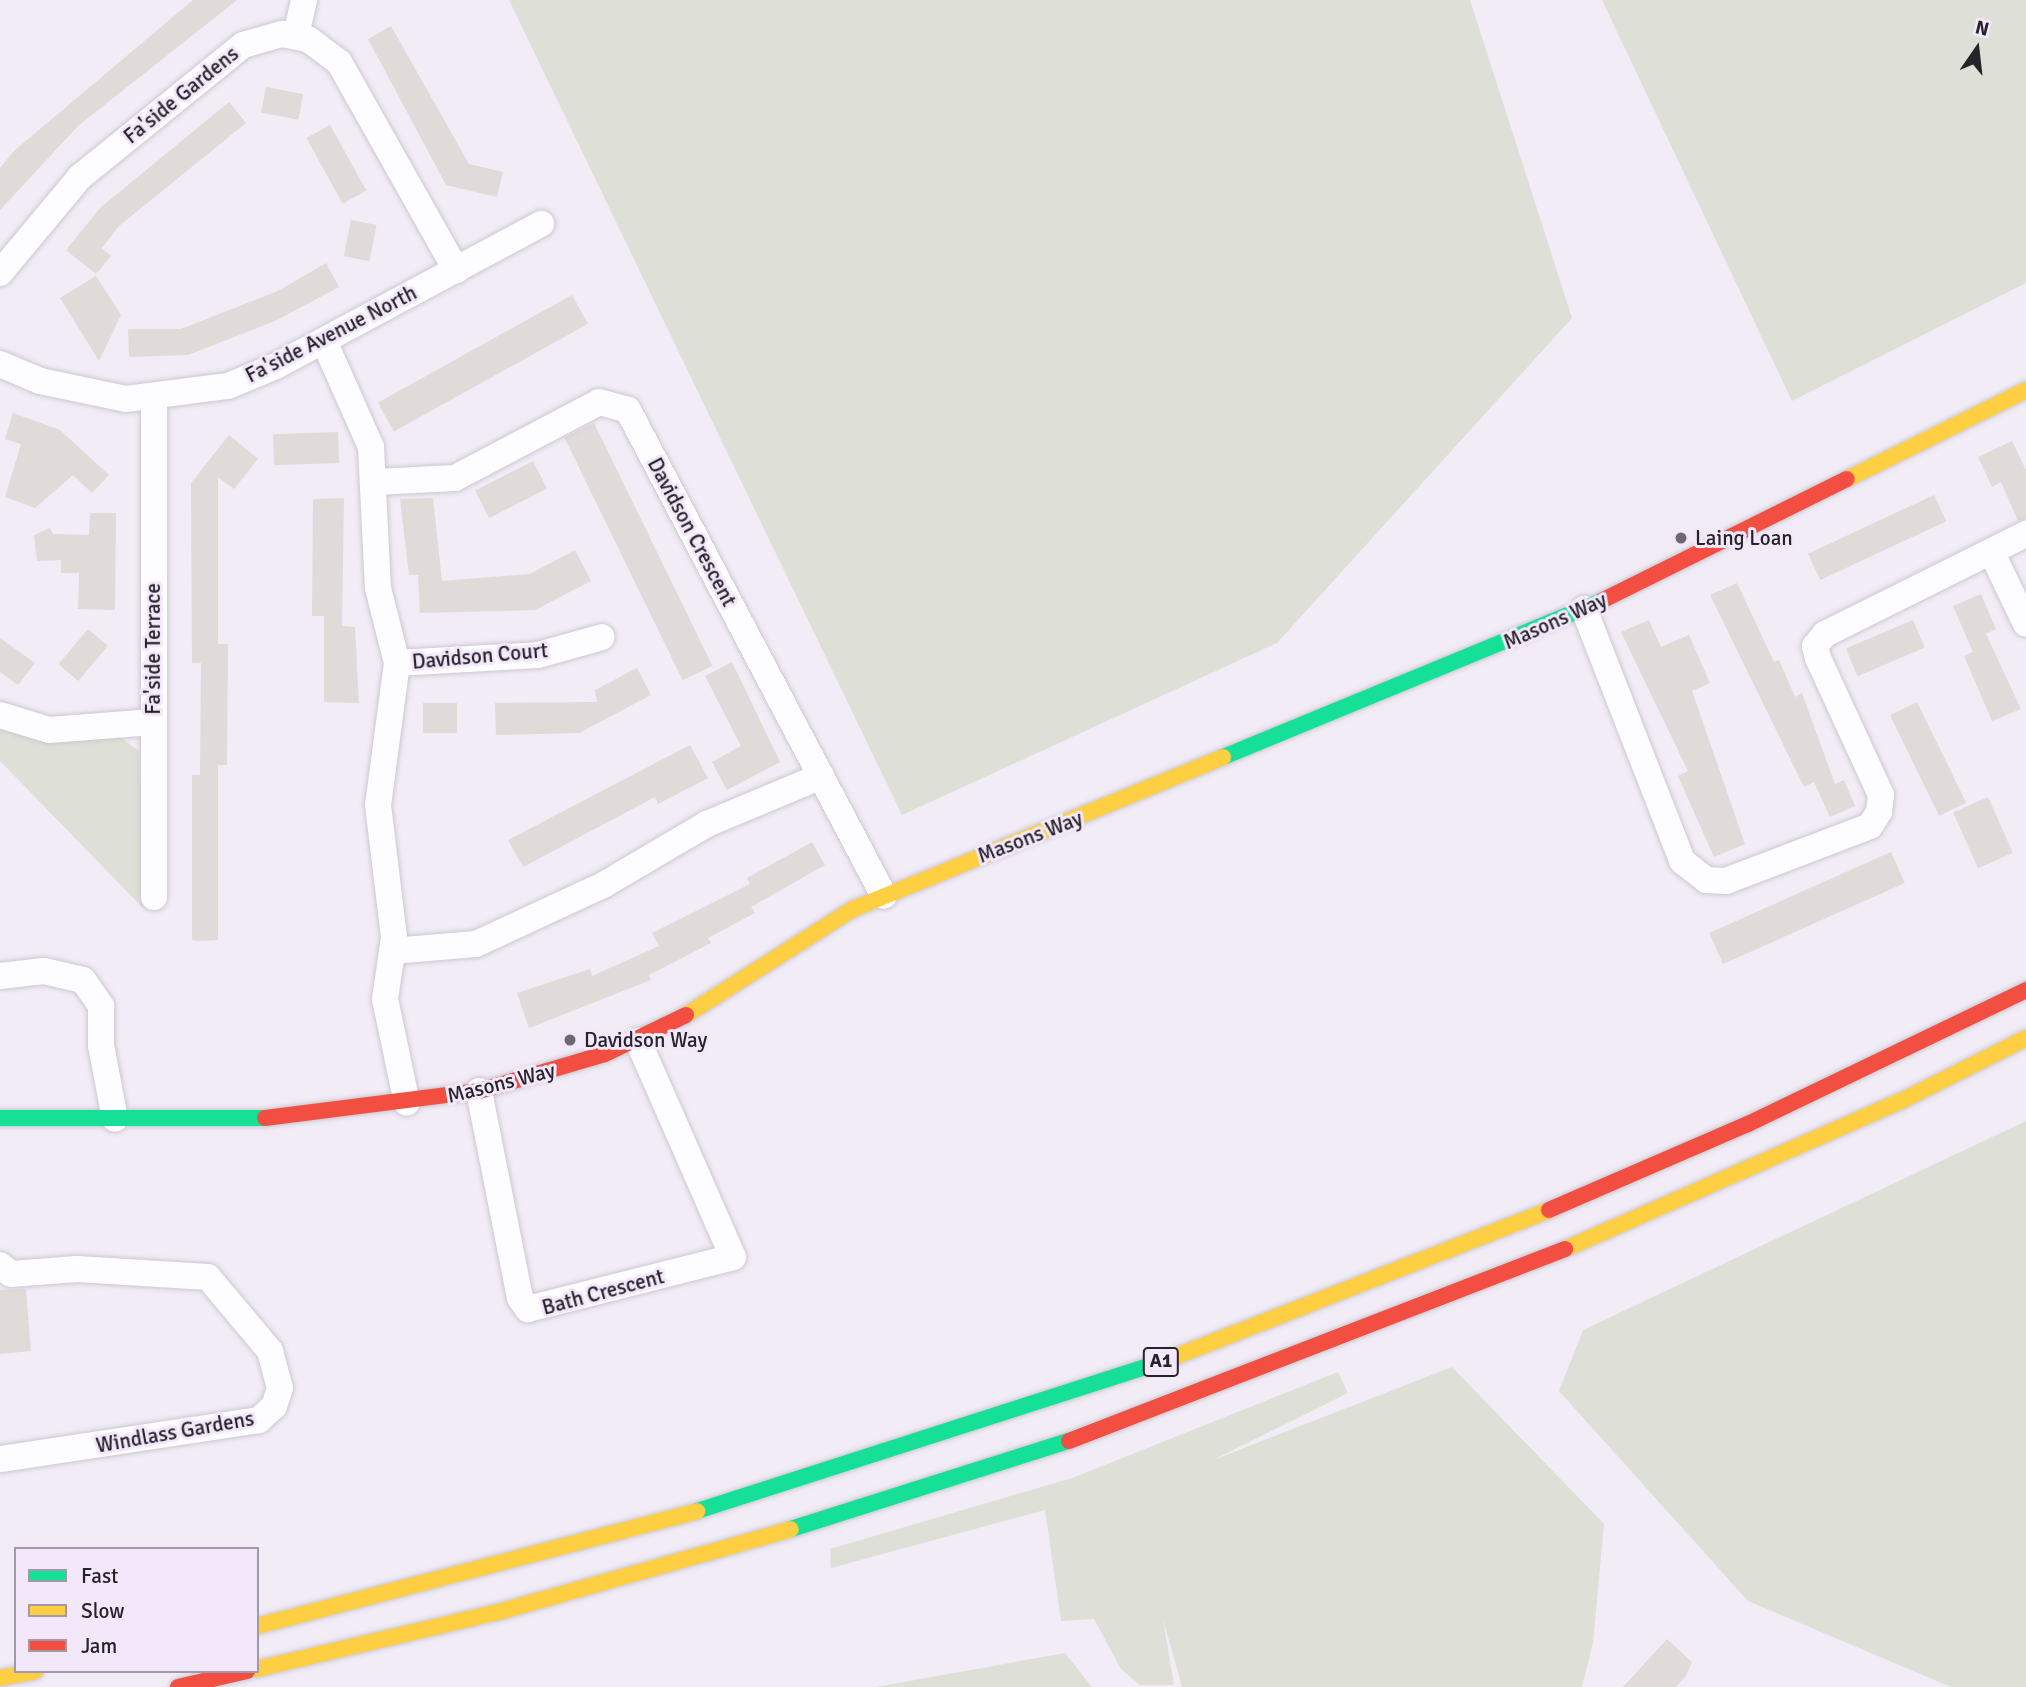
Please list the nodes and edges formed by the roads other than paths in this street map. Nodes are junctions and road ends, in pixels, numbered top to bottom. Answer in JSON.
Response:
{"nodes":[{"id":1,"x":304,"y":0,"type":"edge"},
{"id":2,"x":296,"y":35,"type":"junction"},
{"id":3,"x":541,"y":224,"type":"dead end"},
{"id":4,"x":456,"y":270,"type":"junction"},
{"id":5,"x":0,"y":273,"type":"edge"},
{"id":6,"x":324,"y":341,"type":"junction"},
{"id":7,"x":0,"y":364,"type":"edge"},
{"id":8,"x":2026,"y":390,"type":"edge"},
{"id":9,"x":154,"y":400,"type":"junction"},
{"id":10,"x":376,"y":482,"type":"junction"},
{"id":11,"x":2026,"y":534,"type":"edge"},
{"id":12,"x":1993,"y":555,"type":"junction"},
{"id":13,"x":1584,"y":609,"type":"junction"},
{"id":14,"x":2026,"y":624,"type":"edge"},
{"id":15,"x":603,"y":637,"type":"dead end"},
{"id":16,"x":397,"y":663,"type":"junction"},
{"id":17,"x":0,"y":715,"type":"edge"},
{"id":18,"x":153,"y":722,"type":"junction"},
{"id":19,"x":821,"y":776,"type":"junction"},
{"id":20,"x":884,"y":895,"type":"junction"},
{"id":21,"x":154,"y":897,"type":"dead end"},
{"id":22,"x":393,"y":951,"type":"junction"},
{"id":23,"x":0,"y":976,"type":"edge"},
{"id":24,"x":2026,"y":990,"type":"edge"},
{"id":25,"x":2026,"y":1038,"type":"edge"},
{"id":26,"x":638,"y":1041,"type":"junction"},
{"id":27,"x":478,"y":1091,"type":"junction"},
{"id":28,"x":407,"y":1103,"type":"junction"},
{"id":29,"x":0,"y":1118,"type":"edge"},
{"id":30,"x":115,"y":1119,"type":"junction"},
{"id":31,"x":0,"y":1265,"type":"edge"},
{"id":32,"x":0,"y":1460,"type":"edge"},
{"id":33,"x":259,"y":1625,"type":"edge"},
{"id":34,"x":259,"y":1668,"type":"edge"},
{"id":35,"x":25,"y":1673,"type":"edge"},
{"id":36,"x":238,"y":1673,"type":"edge"},
{"id":37,"x":0,"y":1678,"type":"edge"},
{"id":38,"x":178,"y":1687,"type":"edge"}],
"edges":[{"from":1,"to":2,"type":"street"},
{"from":2,"to":4,"type":"street"},
{"from":2,"to":5,"type":"street","name":"Fa'side Gardens"},
{"from":3,"to":4,"type":"street","name":"Fa'side Avenue North"},
{"from":4,"to":6,"type":"street","name":"Fa'side Avenue North"},
{"from":6,"to":9,"type":"street","name":"Fa'side Avenue North"},
{"from":6,"to":10,"type":"street"},
{"from":7,"to":9,"type":"street","name":"Fa'side Avenue North"},
{"from":8,"to":13,"type":"main road","name":"Masons Way"},
{"from":9,"to":18,"type":"street","name":"Fa'side Terrace"},
{"from":10,"to":16,"type":"street"},
{"from":10,"to":19,"type":"street","name":"Davidson Crescent"},
{"from":11,"to":12,"type":"street"},
{"from":12,"to":13,"type":"street"},
{"from":12,"to":14,"type":"street"},
{"from":13,"to":20,"type":"main road","name":"Masons Way"},
{"from":15,"to":16,"type":"street","name":"Davidson Court"},
{"from":16,"to":22,"type":"street"},
{"from":17,"to":18,"type":"street"},
{"from":18,"to":21,"type":"street","name":"Fa'side Terrace"},
{"from":19,"to":20,"type":"street","name":"Davidson Crescent"},
{"from":19,"to":22,"type":"street"},
{"from":20,"to":26,"type":"main road","name":"Masons Way"},
{"from":22,"to":28,"type":"street"},
{"from":23,"to":30,"type":"street"},
{"from":24,"to":33,"type":"main road","number":"A1"},
{"from":25,"to":34,"type":"main road","number":"A1"},
{"from":26,"to":27,"type":"main road","name":"Masons Way"},
{"from":26,"to":27,"type":"street","name":"Bath Crescent"},
{"from":27,"to":28,"type":"main road","name":"Masons Way"},
{"from":28,"to":30,"type":"main road","name":"Masons Way"},
{"from":29,"to":30,"type":"main road","name":"Masons Way"},
{"from":31,"to":32,"type":"street","name":"Windlass Gardens"},
{"from":35,"to":37,"type":"main road"},
{"from":36,"to":38,"type":"main road"}]}
